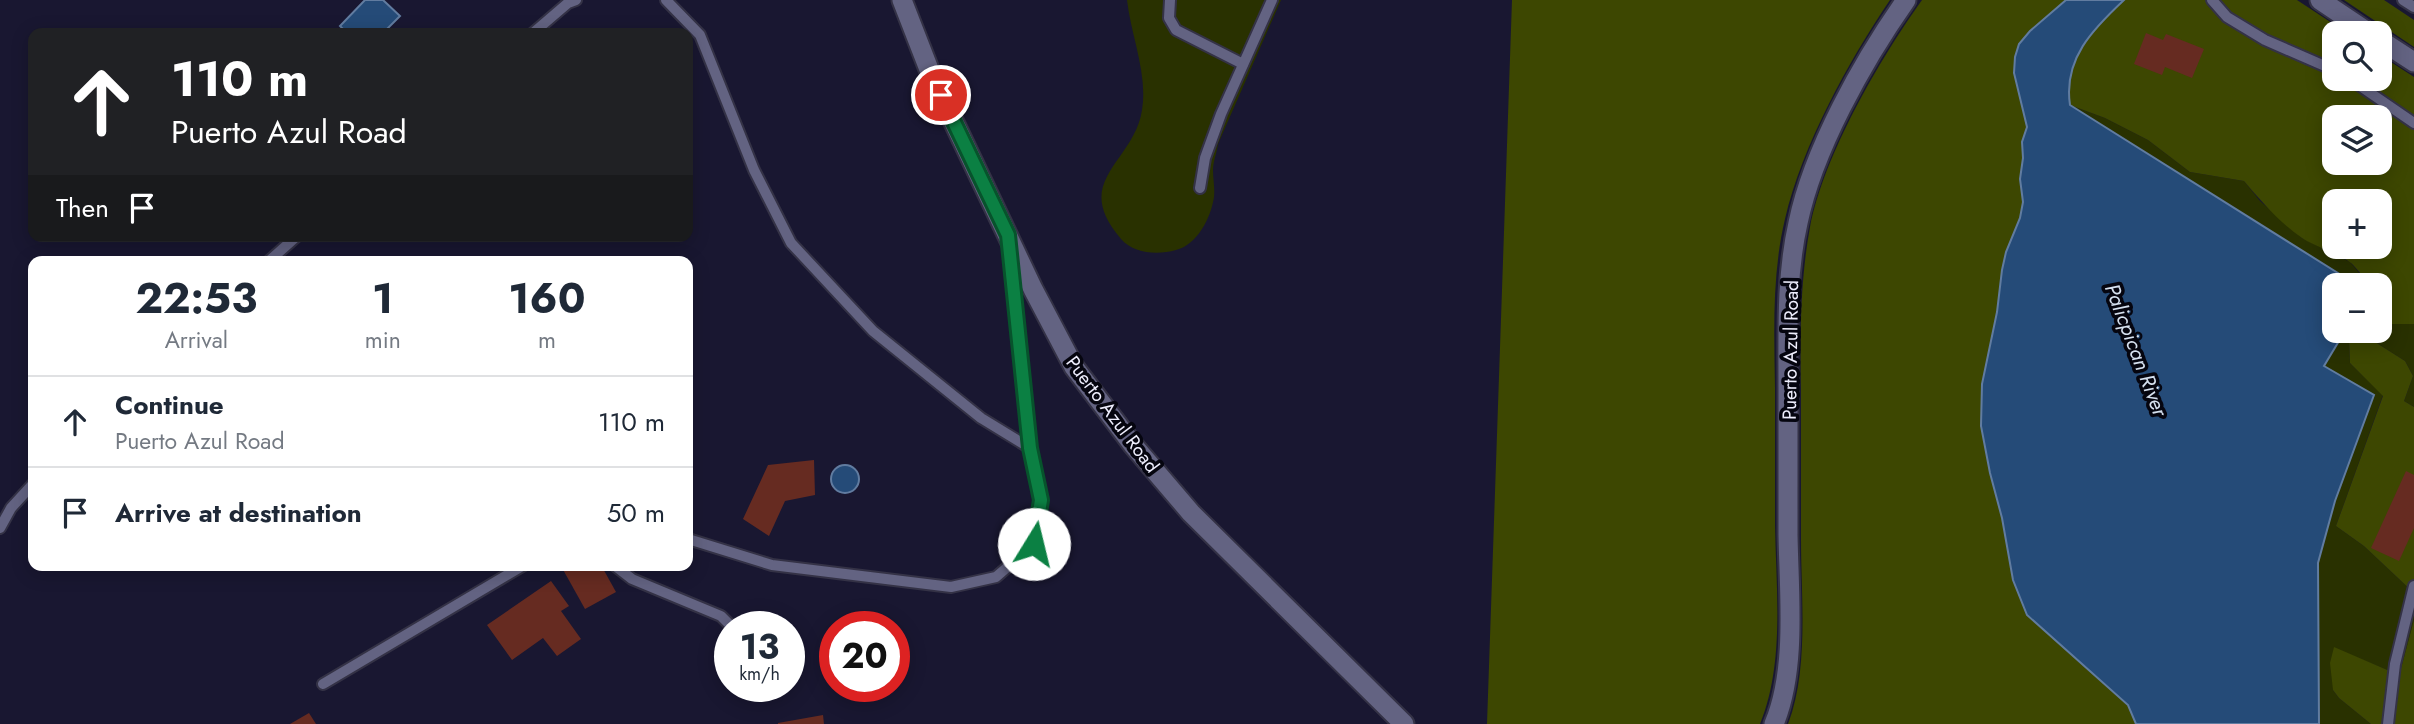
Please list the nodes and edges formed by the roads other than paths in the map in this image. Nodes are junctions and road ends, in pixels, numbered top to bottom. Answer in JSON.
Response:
{"nodes":[{"id":1,"x":576,"y":0,"type":"edge"},
{"id":2,"x":666,"y":0,"type":"edge"},
{"id":3,"x":902,"y":0,"type":"edge"},
{"id":4,"x":1170,"y":0,"type":"edge"},
{"id":5,"x":1272,"y":0,"type":"edge"},
{"id":6,"x":1906,"y":0,"type":"edge"},
{"id":7,"x":2212,"y":0,"type":"edge"},
{"id":8,"x":2320,"y":0,"type":"edge"},
{"id":9,"x":2403,"y":0,"type":"edge"},
{"id":10,"x":2414,"y":7,"type":"edge"},
{"id":11,"x":2351,"y":21,"type":"edge"},
{"id":12,"x":539,"y":28,"type":"edge"},
{"id":13,"x":2392,"y":48,"type":"edge"},
{"id":14,"x":2414,"y":62,"type":"edge"},
{"id":15,"x":1242,"y":64,"type":"junction"},
{"id":16,"x":2322,"y":66,"type":"edge"},
{"id":17,"x":2367,"y":91,"type":"edge"},
{"id":18,"x":2414,"y":123,"type":"edge"},
{"id":19,"x":1200,"y":188,"type":"dead end"},
{"id":20,"x":1008,"y":235,"type":"junction"},
{"id":21,"x":290,"y":242,"type":"edge"},
{"id":22,"x":275,"y":256,"type":"edge"},
{"id":23,"x":1030,"y":448,"type":"junction"},
{"id":24,"x":28,"y":489,"type":"edge"},
{"id":25,"x":0,"y":528,"type":"edge"},
{"id":26,"x":693,"y":541,"type":"edge"},
{"id":27,"x":514,"y":571,"type":"edge"},
{"id":28,"x":622,"y":571,"type":"edge"},
{"id":29,"x":2414,"y":586,"type":"edge"},
{"id":30,"x":714,"y":613,"type":"edge"},
{"id":31,"x":323,"y":684,"type":"dead end"},
{"id":32,"x":1404,"y":724,"type":"edge"},
{"id":33,"x":1774,"y":724,"type":"edge"},
{"id":34,"x":2388,"y":724,"type":"edge"}],
"edges":[{"from":1,"to":12,"type":"lane"},
{"from":2,"to":23,"type":"lane"},
{"from":3,"to":20,"type":"street","name":"Puerto Azul Road"},
{"from":4,"to":15,"type":"lane"},
{"from":5,"to":15,"type":"lane"},
{"from":6,"to":33,"type":"street","name":"Puerto Azul Road"},
{"from":7,"to":16,"type":"lane"},
{"from":8,"to":11,"type":"street"},
{"from":9,"to":10,"type":"lane"},
{"from":13,"to":14,"type":"street"},
{"from":15,"to":19,"type":"lane"},
{"from":17,"to":18,"type":"lane"},
{"from":20,"to":23,"type":"lane"},
{"from":20,"to":32,"type":"street","name":"Puerto Azul Road"},
{"from":21,"to":22,"type":"lane"},
{"from":23,"to":26,"type":"lane"},
{"from":24,"to":25,"type":"lane"},
{"from":27,"to":31,"type":"lane"},
{"from":28,"to":30,"type":"lane"},
{"from":29,"to":34,"type":"lane"}]}
